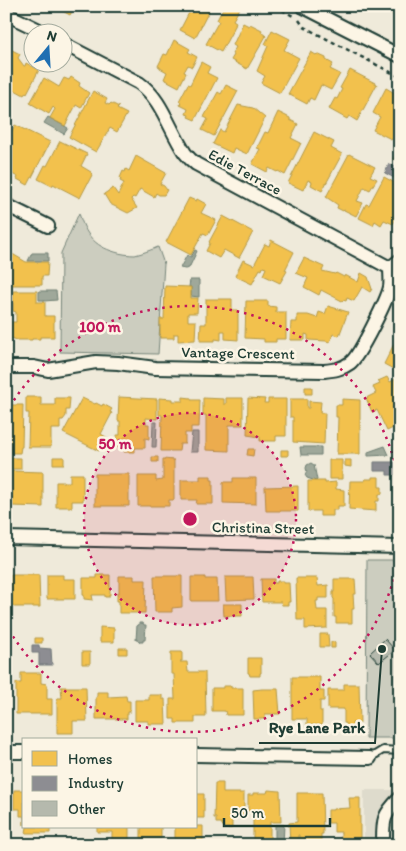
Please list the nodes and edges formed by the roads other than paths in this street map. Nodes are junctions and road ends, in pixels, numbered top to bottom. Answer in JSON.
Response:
{"nodes":[{"id":1,"x":302,"y":6,"type":"edge"},
{"id":2,"x":6,"y":14,"type":"edge"},
{"id":3,"x":22,"y":22,"type":"edge"},
{"id":4,"x":72,"y":48,"type":"edge"},
{"id":5,"x":400,"y":56,"type":"edge"},
{"id":6,"x":6,"y":205,"type":"edge"},
{"id":7,"x":48,"y":226,"type":"dead end"},
{"id":8,"x":395,"y":264,"type":"edge"},
{"id":9,"x":6,"y":367,"type":"edge"},
{"id":10,"x":6,"y":538,"type":"edge"},
{"id":11,"x":400,"y":546,"type":"edge"},
{"id":12,"x":400,"y":751,"type":"edge"},
{"id":13,"x":6,"y":752,"type":"edge"},
{"id":14,"x":22,"y":752,"type":"edge"},
{"id":15,"x":198,"y":755,"type":"edge"},
{"id":16,"x":370,"y":758,"type":"joint"},
{"id":17,"x":400,"y":798,"type":"edge"},
{"id":18,"x":384,"y":845,"type":"edge"}],
"edges":[{"from":1,"to":5,"type":"street"},
{"from":2,"to":3,"type":"street"},
{"from":4,"to":8,"type":"street","name":"Edie Terrace"},
{"from":6,"to":7,"type":"street"},
{"from":8,"to":9,"type":"street","name":"Vantage Crescent"},
{"from":10,"to":11,"type":"street","name":"Christina Street"},
{"from":12,"to":16,"type":"lane"},
{"from":13,"to":14,"type":"street"},
{"from":15,"to":16,"type":"street"},
{"from":17,"to":18,"type":"street"}]}
